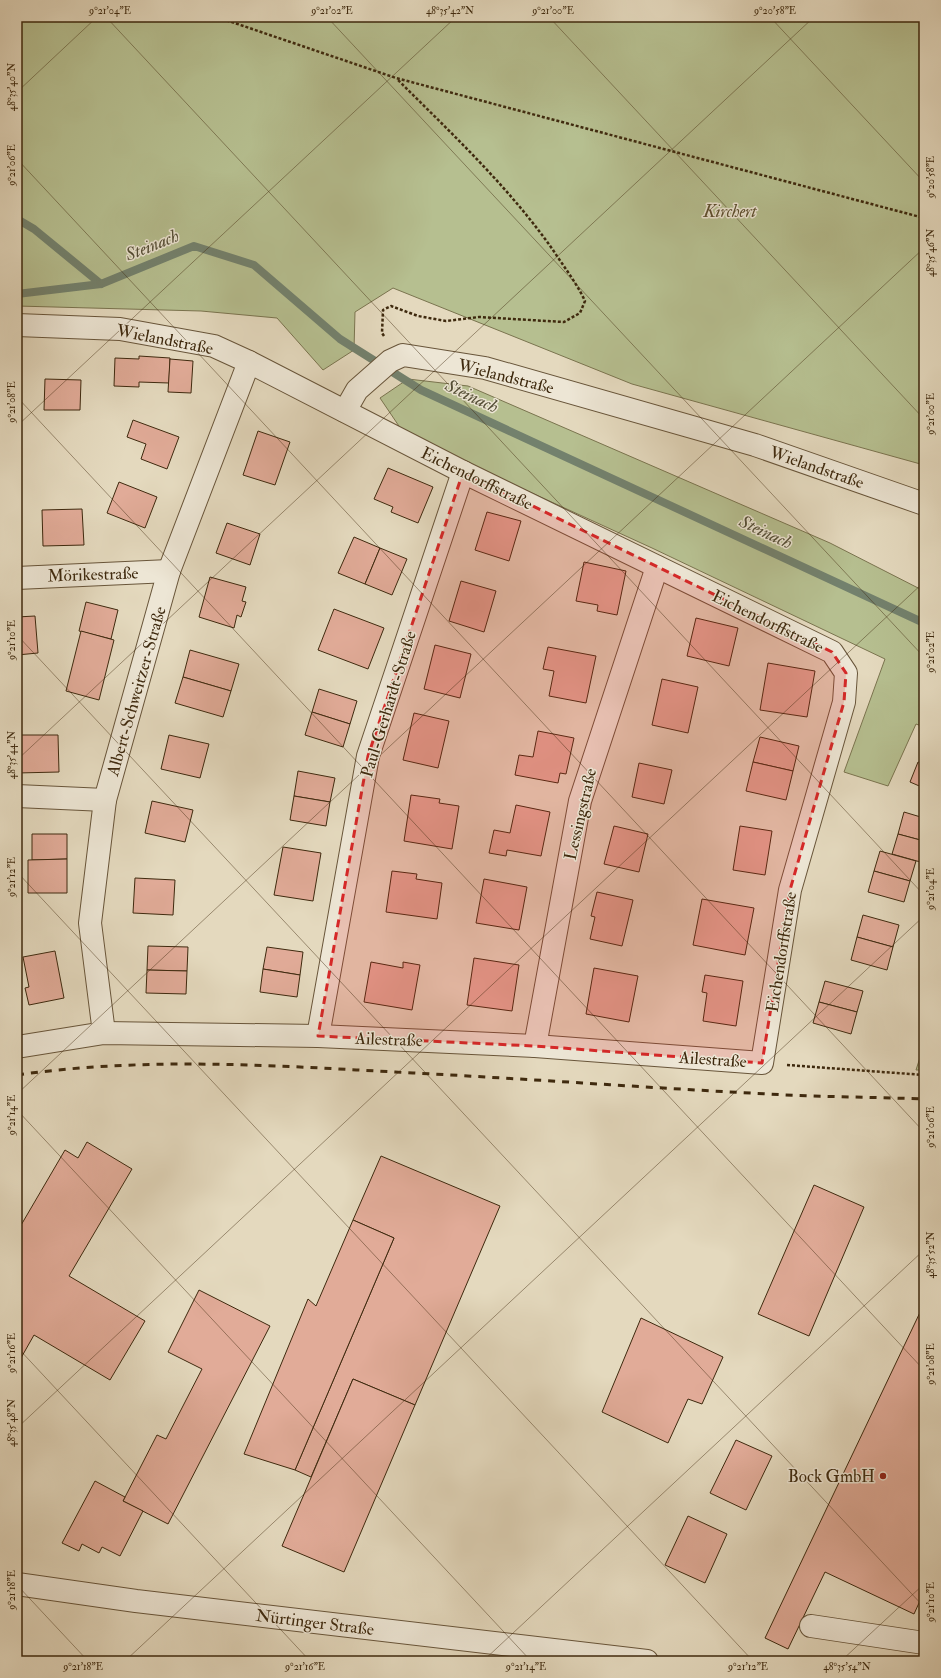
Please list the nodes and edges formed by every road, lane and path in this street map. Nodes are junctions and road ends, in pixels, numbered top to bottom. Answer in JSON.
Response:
{"nodes":[{"id":1,"x":217,"y":17,"type":"edge"},
{"id":2,"x":396,"y":78,"type":"junction"},
{"id":3,"x":924,"y":218,"type":"edge"},
{"id":4,"x":17,"y":325,"type":"edge"},
{"id":5,"x":397,"y":358,"type":"junction"},
{"id":6,"x":250,"y":362,"type":"junction"},
{"id":7,"x":345,"y":411,"type":"junction"},
{"id":8,"x":463,"y":472,"type":"junction"},
{"id":9,"x":924,"y":504,"type":"edge"},
{"id":10,"x":657,"y":566,"type":"junction"},
{"id":11,"x":170,"y":571,"type":"junction"},
{"id":12,"x":17,"y":578,"type":"edge"},
{"id":13,"x":17,"y":796,"type":"edge"},
{"id":14,"x":105,"y":800,"type":"junction"},
{"id":15,"x":104,"y":1033,"type":"junction"},
{"id":16,"x":318,"y":1036,"type":"junction"},
{"id":17,"x":535,"y":1046,"type":"junction"},
{"id":18,"x":17,"y":1047,"type":"edge"},
{"id":19,"x":762,"y":1063,"type":"junction"},
{"id":20,"x":924,"y":1075,"type":"edge"},
{"id":21,"x":17,"y":1584,"type":"edge"},
{"id":22,"x":811,"y":1626,"type":"dead end"},
{"id":23,"x":924,"y":1643,"type":"edge"},
{"id":24,"x":614,"y":1659,"type":"edge"},
{"id":25,"x":647,"y":1661,"type":"edge"}],
"edges":[{"from":1,"to":2,"type":"path"},
{"from":2,"to":3,"type":"path"},
{"from":2,"to":5,"type":"path"},
{"from":4,"to":6,"type":"street","name":"Wielandstraße"},
{"from":5,"to":7,"type":"street"},
{"from":5,"to":9,"type":"street","name":"Wielandstraße"},
{"from":6,"to":7,"type":"street","name":"Wielandstraße"},
{"from":6,"to":11,"type":"street","name":"Albert-Schweitzer-Straße"},
{"from":7,"to":8,"type":"street","name":"Eichendorffstraße"},
{"from":8,"to":10,"type":"street","name":"Eichendorffstraße"},
{"from":8,"to":16,"type":"street","name":"Paul-Gerhardt-Straße"},
{"from":10,"to":17,"type":"street","name":"Lessingstraße"},
{"from":10,"to":19,"type":"street","name":"Eichendorffstraße"},
{"from":11,"to":12,"type":"street","name":"Mörikestraße"},
{"from":11,"to":14,"type":"street","name":"Albert-Schweitzer-Straße"},
{"from":13,"to":14,"type":"street"},
{"from":14,"to":15,"type":"street","name":"Albert-Schweitzer-Straße"},
{"from":15,"to":16,"type":"street","name":"Ailestraße"},
{"from":15,"to":18,"type":"street","name":"Ailestraße"},
{"from":16,"to":17,"type":"street","name":"Ailestraße"},
{"from":17,"to":19,"type":"street","name":"Ailestraße"},
{"from":19,"to":20,"type":"path"},
{"from":21,"to":24,"type":"street","name":"Nürtinger Straße"},
{"from":22,"to":23,"type":"street"},
{"from":24,"to":25,"type":"street","name":"Nürtinger Straße"}]}
